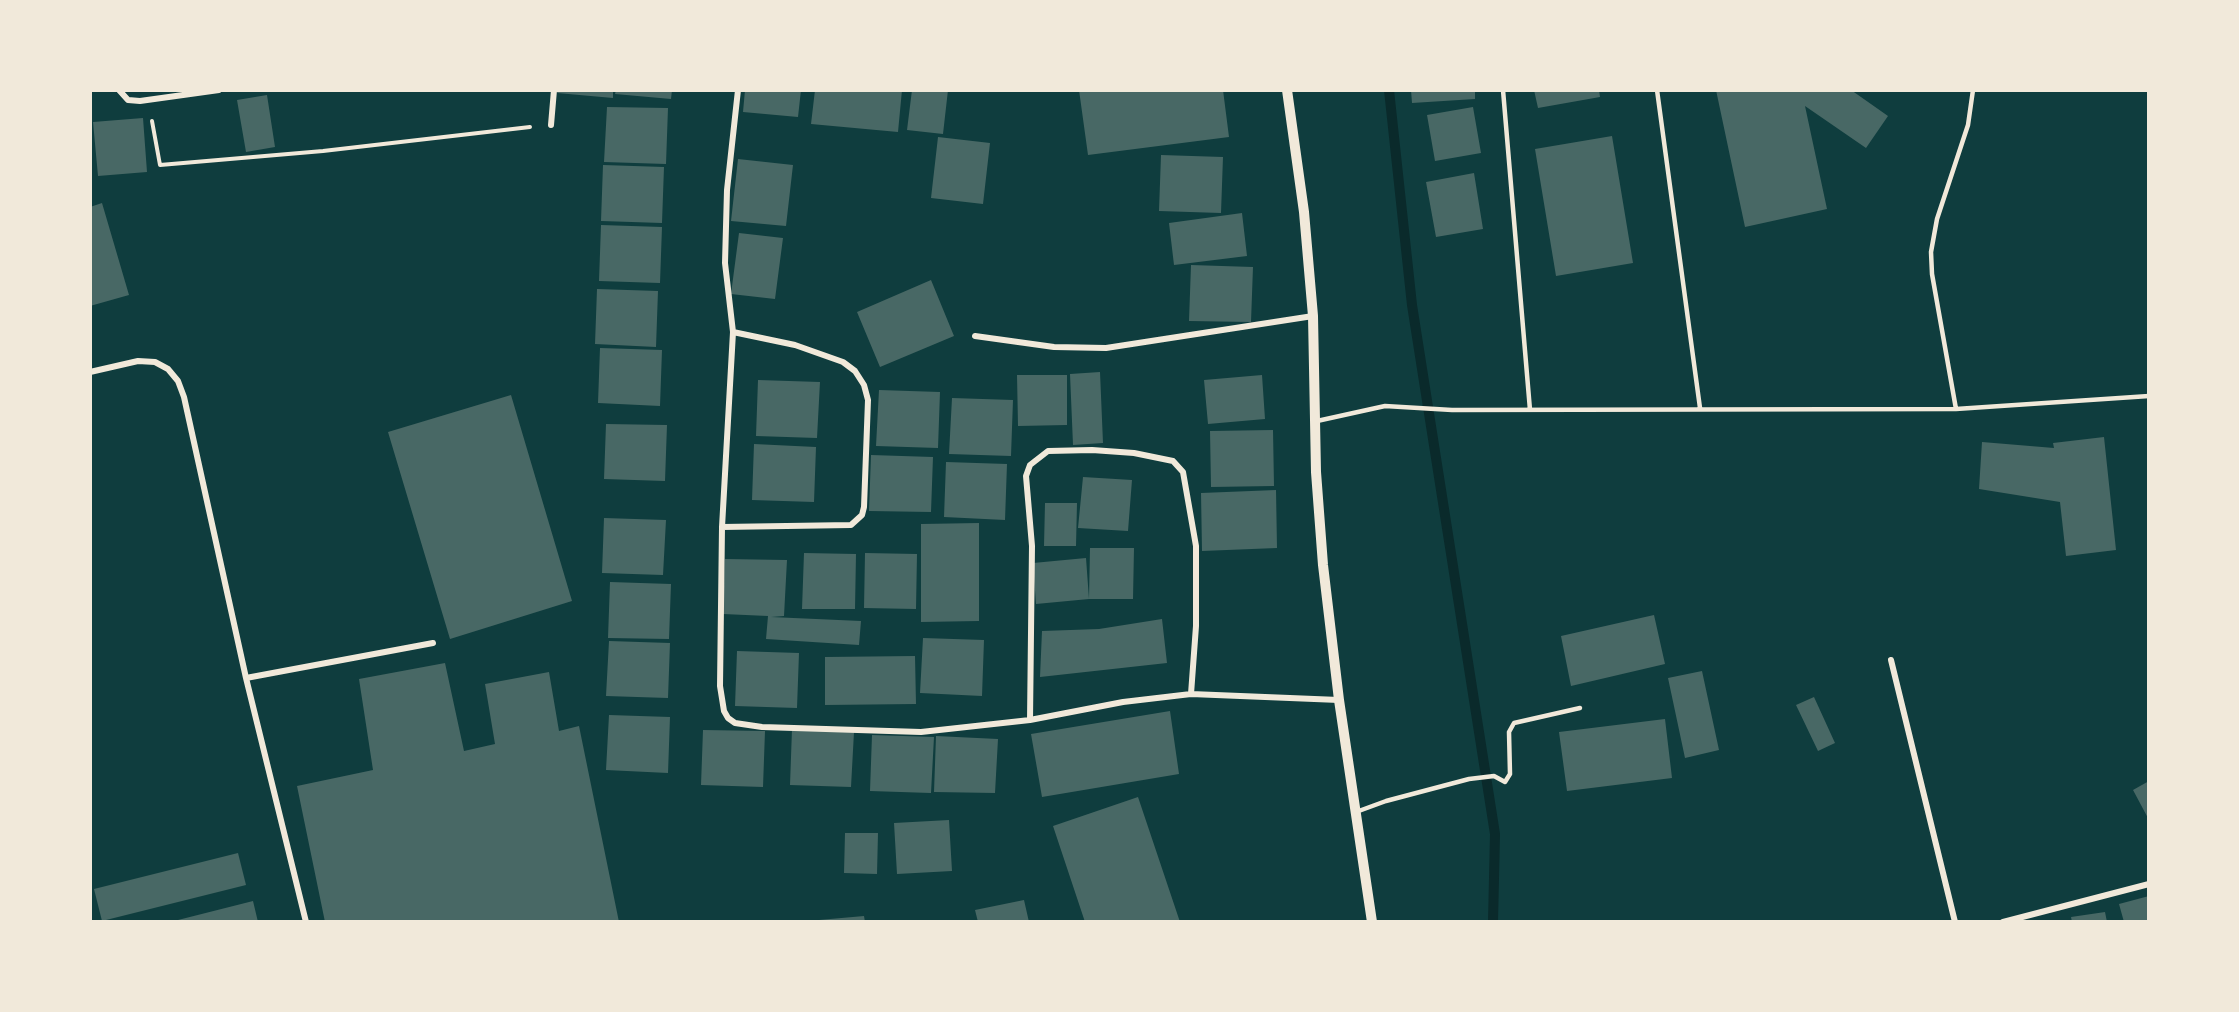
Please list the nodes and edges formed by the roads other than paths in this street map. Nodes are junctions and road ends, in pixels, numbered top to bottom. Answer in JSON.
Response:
{"nodes":[{"id":1,"x":119,"y":90,"type":"edge"},
{"id":2,"x":219,"y":90,"type":"edge"},
{"id":3,"x":554,"y":90,"type":"edge"},
{"id":4,"x":738,"y":90,"type":"edge"},
{"id":5,"x":1287,"y":90,"type":"edge"},
{"id":6,"x":1503,"y":90,"type":"edge"},
{"id":7,"x":1657,"y":90,"type":"edge"},
{"id":8,"x":1973,"y":90,"type":"edge"},
{"id":9,"x":551,"y":125,"type":"road end"},
{"id":10,"x":1312,"y":316,"type":"junction"},
{"id":11,"x":733,"y":332,"type":"junction"},
{"id":12,"x":975,"y":336,"type":"dead end"},
{"id":13,"x":90,"y":372,"type":"edge"},
{"id":14,"x":2149,"y":396,"type":"edge"},
{"id":15,"x":1700,"y":408,"type":"junction"},
{"id":16,"x":1956,"y":409,"type":"junction"},
{"id":17,"x":1530,"y":410,"type":"junction"},
{"id":18,"x":1315,"y":421,"type":"junction"},
{"id":19,"x":722,"y":526,"type":"junction"},
{"id":20,"x":433,"y":643,"type":"dead end"},
{"id":21,"x":1890,"y":660,"type":"dead end"},
{"id":22,"x":246,"y":678,"type":"junction"},
{"id":23,"x":1191,"y":694,"type":"junction"},
{"id":24,"x":1339,"y":700,"type":"junction"},
{"id":25,"x":1580,"y":708,"type":"dead end"},
{"id":26,"x":1030,"y":720,"type":"junction"},
{"id":27,"x":1355,"y":812,"type":"junction"},
{"id":28,"x":2149,"y":884,"type":"edge"},
{"id":29,"x":306,"y":922,"type":"edge"},
{"id":30,"x":1372,"y":922,"type":"edge"},
{"id":31,"x":1955,"y":922,"type":"edge"},
{"id":32,"x":2003,"y":922,"type":"edge"}],
"edges":[{"from":1,"to":2,"type":"street"},
{"from":3,"to":9,"type":"street"},
{"from":4,"to":11,"type":"street"},
{"from":5,"to":10,"type":"street"},
{"from":6,"to":17,"type":"lane"},
{"from":7,"to":15,"type":"lane"},
{"from":8,"to":16,"type":"lane"},
{"from":10,"to":12,"type":"street"},
{"from":10,"to":18,"type":"street"},
{"from":11,"to":19,"type":"street"},
{"from":11,"to":19,"type":"street"},
{"from":13,"to":22,"type":"street"},
{"from":14,"to":16,"type":"lane"},
{"from":15,"to":16,"type":"lane"},
{"from":15,"to":17,"type":"lane"},
{"from":17,"to":18,"type":"lane"},
{"from":18,"to":24,"type":"street"},
{"from":19,"to":26,"type":"street"},
{"from":20,"to":22,"type":"street"},
{"from":21,"to":31,"type":"street"},
{"from":22,"to":29,"type":"street"},
{"from":23,"to":24,"type":"street"},
{"from":23,"to":26,"type":"street"},
{"from":23,"to":26,"type":"street"},
{"from":24,"to":27,"type":"street"},
{"from":25,"to":27,"type":"lane"},
{"from":27,"to":30,"type":"street"},
{"from":28,"to":32,"type":"street"}]}
